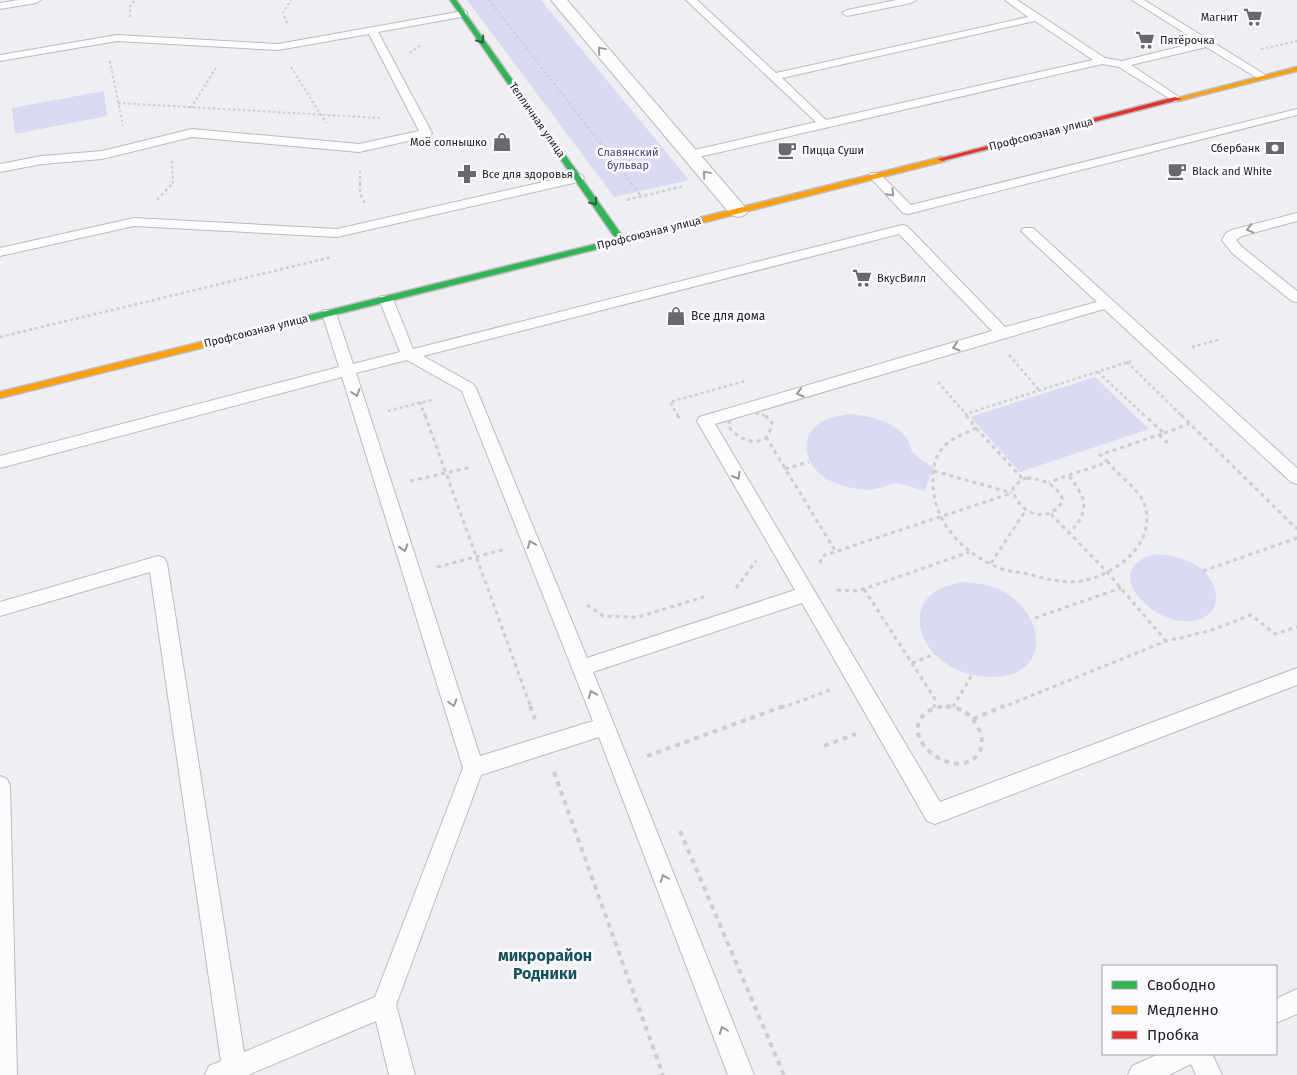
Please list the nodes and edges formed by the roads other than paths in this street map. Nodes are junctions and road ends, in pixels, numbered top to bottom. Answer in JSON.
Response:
{"nodes":[{"id":1,"x":36,"y":0,"type":"edge"},
{"id":2,"x":453,"y":0,"type":"edge"},
{"id":3,"x":559,"y":0,"type":"edge"},
{"id":4,"x":691,"y":0,"type":"edge"},
{"id":5,"x":911,"y":0,"type":"edge"},
{"id":6,"x":1010,"y":0,"type":"edge"},
{"id":7,"x":1137,"y":0,"type":"edge"},
{"id":8,"x":0,"y":6,"type":"edge"},
{"id":9,"x":847,"y":13,"type":"dead end"},
{"id":10,"x":463,"y":14,"type":"junction"},
{"id":11,"x":1037,"y":18,"type":"junction"},
{"id":12,"x":372,"y":30,"type":"junction"},
{"id":13,"x":1208,"y":44,"type":"junction"},
{"id":14,"x":0,"y":58,"type":"edge"},
{"id":15,"x":1102,"y":61,"type":"junction"},
{"id":16,"x":1122,"y":64,"type":"junction"},
{"id":17,"x":1297,"y":69,"type":"edge"},
{"id":18,"x":773,"y":77,"type":"junction"},
{"id":19,"x":1263,"y":77,"type":"junction"},
{"id":20,"x":1175,"y":99,"type":"junction"},
{"id":21,"x":1297,"y":112,"type":"edge"},
{"id":22,"x":824,"y":124,"type":"junction"},
{"id":23,"x":690,"y":155,"type":"junction"},
{"id":24,"x":0,"y":168,"type":"edge"},
{"id":25,"x":875,"y":176,"type":"junction"},
{"id":26,"x":578,"y":178,"type":"junction"},
{"id":27,"x":908,"y":210,"type":"junction"},
{"id":28,"x":738,"y":211,"type":"junction"},
{"id":29,"x":1297,"y":217,"type":"edge"},
{"id":30,"x":902,"y":229,"type":"junction"},
{"id":31,"x":1028,"y":231,"type":"dead end"},
{"id":32,"x":621,"y":240,"type":"junction"},
{"id":33,"x":0,"y":252,"type":"edge"},
{"id":34,"x":1297,"y":298,"type":"edge"},
{"id":35,"x":386,"y":299,"type":"junction"},
{"id":36,"x":1107,"y":304,"type":"junction"},
{"id":37,"x":329,"y":313,"type":"junction"},
{"id":38,"x":1002,"y":333,"type":"junction"},
{"id":39,"x":408,"y":354,"type":"junction"},
{"id":40,"x":348,"y":370,"type":"junction"},
{"id":41,"x":0,"y":395,"type":"edge"},
{"id":42,"x":0,"y":462,"type":"edge"},
{"id":43,"x":1297,"y":478,"type":"edge"},
{"id":44,"x":806,"y":594,"type":"junction"},
{"id":45,"x":0,"y":609,"type":"edge"},
{"id":46,"x":581,"y":668,"type":"junction"},
{"id":47,"x":1297,"y":676,"type":"edge"},
{"id":48,"x":604,"y":726,"type":"junction"},
{"id":49,"x":473,"y":768,"type":"junction"},
{"id":50,"x":0,"y":786,"type":"edge"},
{"id":51,"x":1297,"y":1001,"type":"edge"},
{"id":52,"x":384,"y":1005,"type":"junction"},
{"id":53,"x":1277,"y":1011,"type":"edge"},
{"id":54,"x":1184,"y":1055,"type":"edge"},
{"id":55,"x":1199,"y":1055,"type":"edge"},
{"id":56,"x":226,"y":1072,"type":"edge"},
{"id":57,"x":4,"y":1075,"type":"edge"},
{"id":58,"x":402,"y":1075,"type":"edge"},
{"id":59,"x":741,"y":1075,"type":"edge"},
{"id":60,"x":1141,"y":1075,"type":"edge"},
{"id":61,"x":1209,"y":1075,"type":"edge"}],
"edges":[{"from":1,"to":8,"type":"lane"},
{"from":2,"to":10,"type":"main road","name":"Тепличная улица"},
{"from":23,"to":3,"type":"street","one_way":true},
{"from":4,"to":18,"type":"lane"},
{"from":5,"to":9,"type":"lane"},
{"from":6,"to":11,"type":"lane"},
{"from":7,"to":13,"type":"lane"},
{"from":10,"to":12,"type":"lane"},
{"from":10,"to":26,"type":"main road","name":"Тепличная улица","one_way":true},
{"from":11,"to":15,"type":"lane"},
{"from":11,"to":18,"type":"lane"},
{"from":12,"to":14,"type":"lane"},
{"from":12,"to":24,"type":"lane"},
{"from":13,"to":16,"type":"lane"},
{"from":13,"to":19,"type":"lane"},
{"from":15,"to":16,"type":"lane"},
{"from":15,"to":22,"type":"lane"},
{"from":16,"to":20,"type":"lane"},
{"from":17,"to":19,"type":"main road","name":"Профсоюзная улица"},
{"from":18,"to":22,"type":"lane"},
{"from":19,"to":20,"type":"main road","name":"Профсоюзная улица"},
{"from":20,"to":25,"type":"main road","name":"Профсоюзная улица"},
{"from":21,"to":27,"type":"lane"},
{"from":22,"to":23,"type":"lane"},
{"from":28,"to":23,"type":"street","one_way":true},
{"from":25,"to":27,"type":"lane","one_way":true},
{"from":25,"to":28,"type":"main road","name":"Профсоюзная улица"},
{"from":26,"to":32,"type":"main road","name":"Тепличная улица","one_way":true},
{"from":26,"to":33,"type":"lane"},
{"from":27,"to":30,"type":"lane"},
{"from":28,"to":32,"type":"main road","name":"Профсоюзная улица"},
{"from":29,"to":34,"type":"lane","one_way":true},
{"from":30,"to":38,"type":"lane"},
{"from":30,"to":39,"type":"lane"},
{"from":31,"to":36,"type":"lane"},
{"from":32,"to":35,"type":"main road","name":"Профсоюзная улица"},
{"from":35,"to":37,"type":"main road","name":"Профсоюзная улица"},
{"from":35,"to":39,"type":"lane"},
{"from":36,"to":38,"type":"lane"},
{"from":36,"to":43,"type":"lane"},
{"from":37,"to":40,"type":"lane"},
{"from":37,"to":41,"type":"main road","name":"Профсоюзная улица"},
{"from":38,"to":44,"type":"lane","one_way":true},
{"from":39,"to":40,"type":"lane"},
{"from":46,"to":39,"type":"lane","one_way":true},
{"from":40,"to":42,"type":"lane"},
{"from":40,"to":49,"type":"lane","one_way":true},
{"from":44,"to":46,"type":"lane"},
{"from":44,"to":47,"type":"lane"},
{"from":45,"to":56,"type":"lane"},
{"from":48,"to":46,"type":"lane","one_way":true},
{"from":48,"to":49,"type":"lane"},
{"from":59,"to":48,"type":"lane","one_way":true},
{"from":49,"to":52,"type":"lane"},
{"from":50,"to":57,"type":"lane"},
{"from":51,"to":53,"type":"lane"},
{"from":52,"to":56,"type":"lane"},
{"from":52,"to":58,"type":"lane"},
{"from":54,"to":60,"type":"lane"},
{"from":55,"to":61,"type":"lane"}]}
